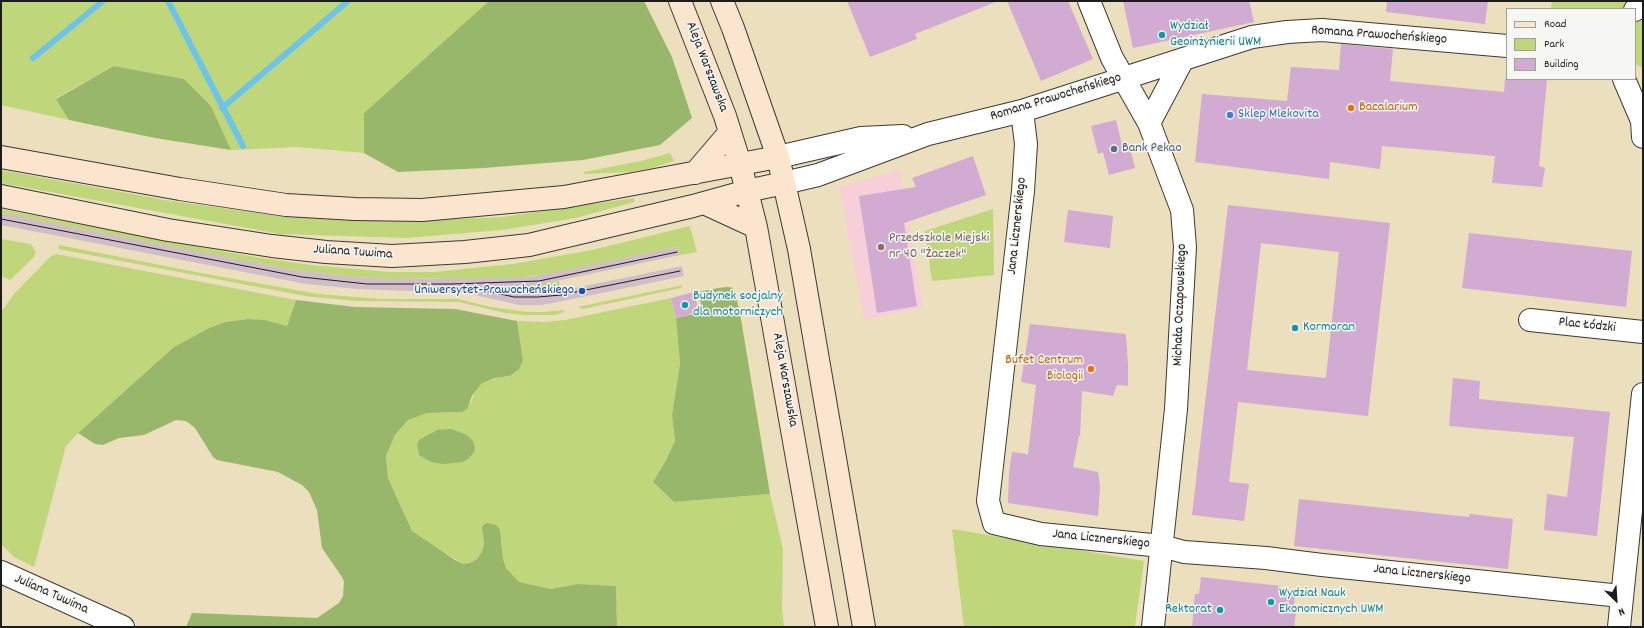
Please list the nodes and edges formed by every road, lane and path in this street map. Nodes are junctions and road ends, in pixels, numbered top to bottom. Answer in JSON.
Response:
{"nodes":[{"id":1,"x":680,"y":1,"type":"edge"},
{"id":2,"x":722,"y":1,"type":"edge"},
{"id":3,"x":1089,"y":1,"type":"edge"},
{"id":4,"x":1506,"y":46,"type":"edge"},
{"id":5,"x":1183,"y":59,"type":"junction"},
{"id":6,"x":1122,"y":78,"type":"junction"},
{"id":7,"x":1624,"y":80,"type":"edge"},
{"id":8,"x":1022,"y":111,"type":"junction"},
{"id":9,"x":1149,"y":124,"type":"junction"},
{"id":10,"x":730,"y":132,"type":"junction"},
{"id":11,"x":928,"y":134,"type":"junction"},
{"id":12,"x":1643,"y":137,"type":"edge"},
{"id":13,"x":1,"y":157,"type":"edge"},
{"id":14,"x":778,"y":157,"type":"junction"},
{"id":15,"x":740,"y":164,"type":"junction"},
{"id":16,"x":695,"y":173,"type":"junction"},
{"id":17,"x":784,"y":183,"type":"junction"},
{"id":18,"x":747,"y":191,"type":"junction"},
{"id":19,"x":1,"y":196,"type":"edge"},
{"id":20,"x":704,"y":203,"type":"junction"},
{"id":21,"x":756,"y":227,"type":"junction"},
{"id":22,"x":1530,"y":320,"type":"dead end"},
{"id":23,"x":1643,"y":332,"type":"edge"},
{"id":24,"x":1643,"y":394,"type":"edge"},
{"id":25,"x":1637,"y":504,"type":"edge"},
{"id":26,"x":1162,"y":546,"type":"junction"},
{"id":27,"x":1,"y":572,"type":"edge"},
{"id":28,"x":1621,"y":596,"type":"junction"},
{"id":29,"x":123,"y":627,"type":"edge"},
{"id":30,"x":828,"y":627,"type":"edge"},
{"id":31,"x":864,"y":627,"type":"edge"},
{"id":32,"x":1153,"y":627,"type":"edge"},
{"id":33,"x":1619,"y":627,"type":"edge"}],
"edges":[{"from":1,"to":10,"type":"main road","name":"Aleja Warszawska"},
{"from":2,"to":14,"type":"main road"},
{"from":3,"to":6,"type":"street","name":"Michała Oczapowskiego"},
{"from":4,"to":5,"type":"street","name":"Romana Prawocheńskiego"},
{"from":5,"to":6,"type":"street","name":"Romana Prawocheńskiego"},
{"from":5,"to":9,"type":"street"},
{"from":6,"to":8,"type":"street","name":"Romana Prawocheńskiego"},
{"from":6,"to":9,"type":"street","name":"Michała Oczapowskiego"},
{"from":7,"to":12,"type":"street"},
{"from":8,"to":11,"type":"street","name":"Romana Prawocheńskiego"},
{"from":8,"to":26,"type":"street","name":"Jana Licznerskiego"},
{"from":9,"to":26,"type":"street","name":"Michała Oczapowskiego"},
{"from":10,"to":15,"type":"main road","name":"Aleja Warszawska"},
{"from":10,"to":16,"type":"main road"},
{"from":11,"to":14,"type":"street","name":"Romana Prawocheńskiego"},
{"from":11,"to":17,"type":"street","name":"Romana Prawocheńskiego"},
{"from":13,"to":16,"type":"main road"},
{"from":14,"to":15,"type":"main road"},
{"from":14,"to":17,"type":"main road"},
{"from":15,"to":16,"type":"main road"},
{"from":15,"to":18,"type":"main road","name":"Aleja Warszawska"},
{"from":17,"to":18,"type":"main road","name":"Juliana Tuwima"},
{"from":17,"to":31,"type":"main road"},
{"from":18,"to":20,"type":"main road","name":"Juliana Tuwima"},
{"from":18,"to":21,"type":"main road","name":"Aleja Warszawska"},
{"from":19,"to":20,"type":"main road","name":"Juliana Tuwima"},
{"from":20,"to":21,"type":"main road"},
{"from":21,"to":30,"type":"main road","name":"Aleja Warszawska"},
{"from":22,"to":23,"type":"street","name":"Plac Łódzki"},
{"from":24,"to":25,"type":"street"},
{"from":25,"to":28,"type":"street"},
{"from":26,"to":28,"type":"street","name":"Jana Licznerskiego"},
{"from":26,"to":32,"type":"street","name":"Michała Oczapowskiego"},
{"from":27,"to":29,"type":"street","name":"Juliana Tuwima"},
{"from":28,"to":33,"type":"street"}]}
